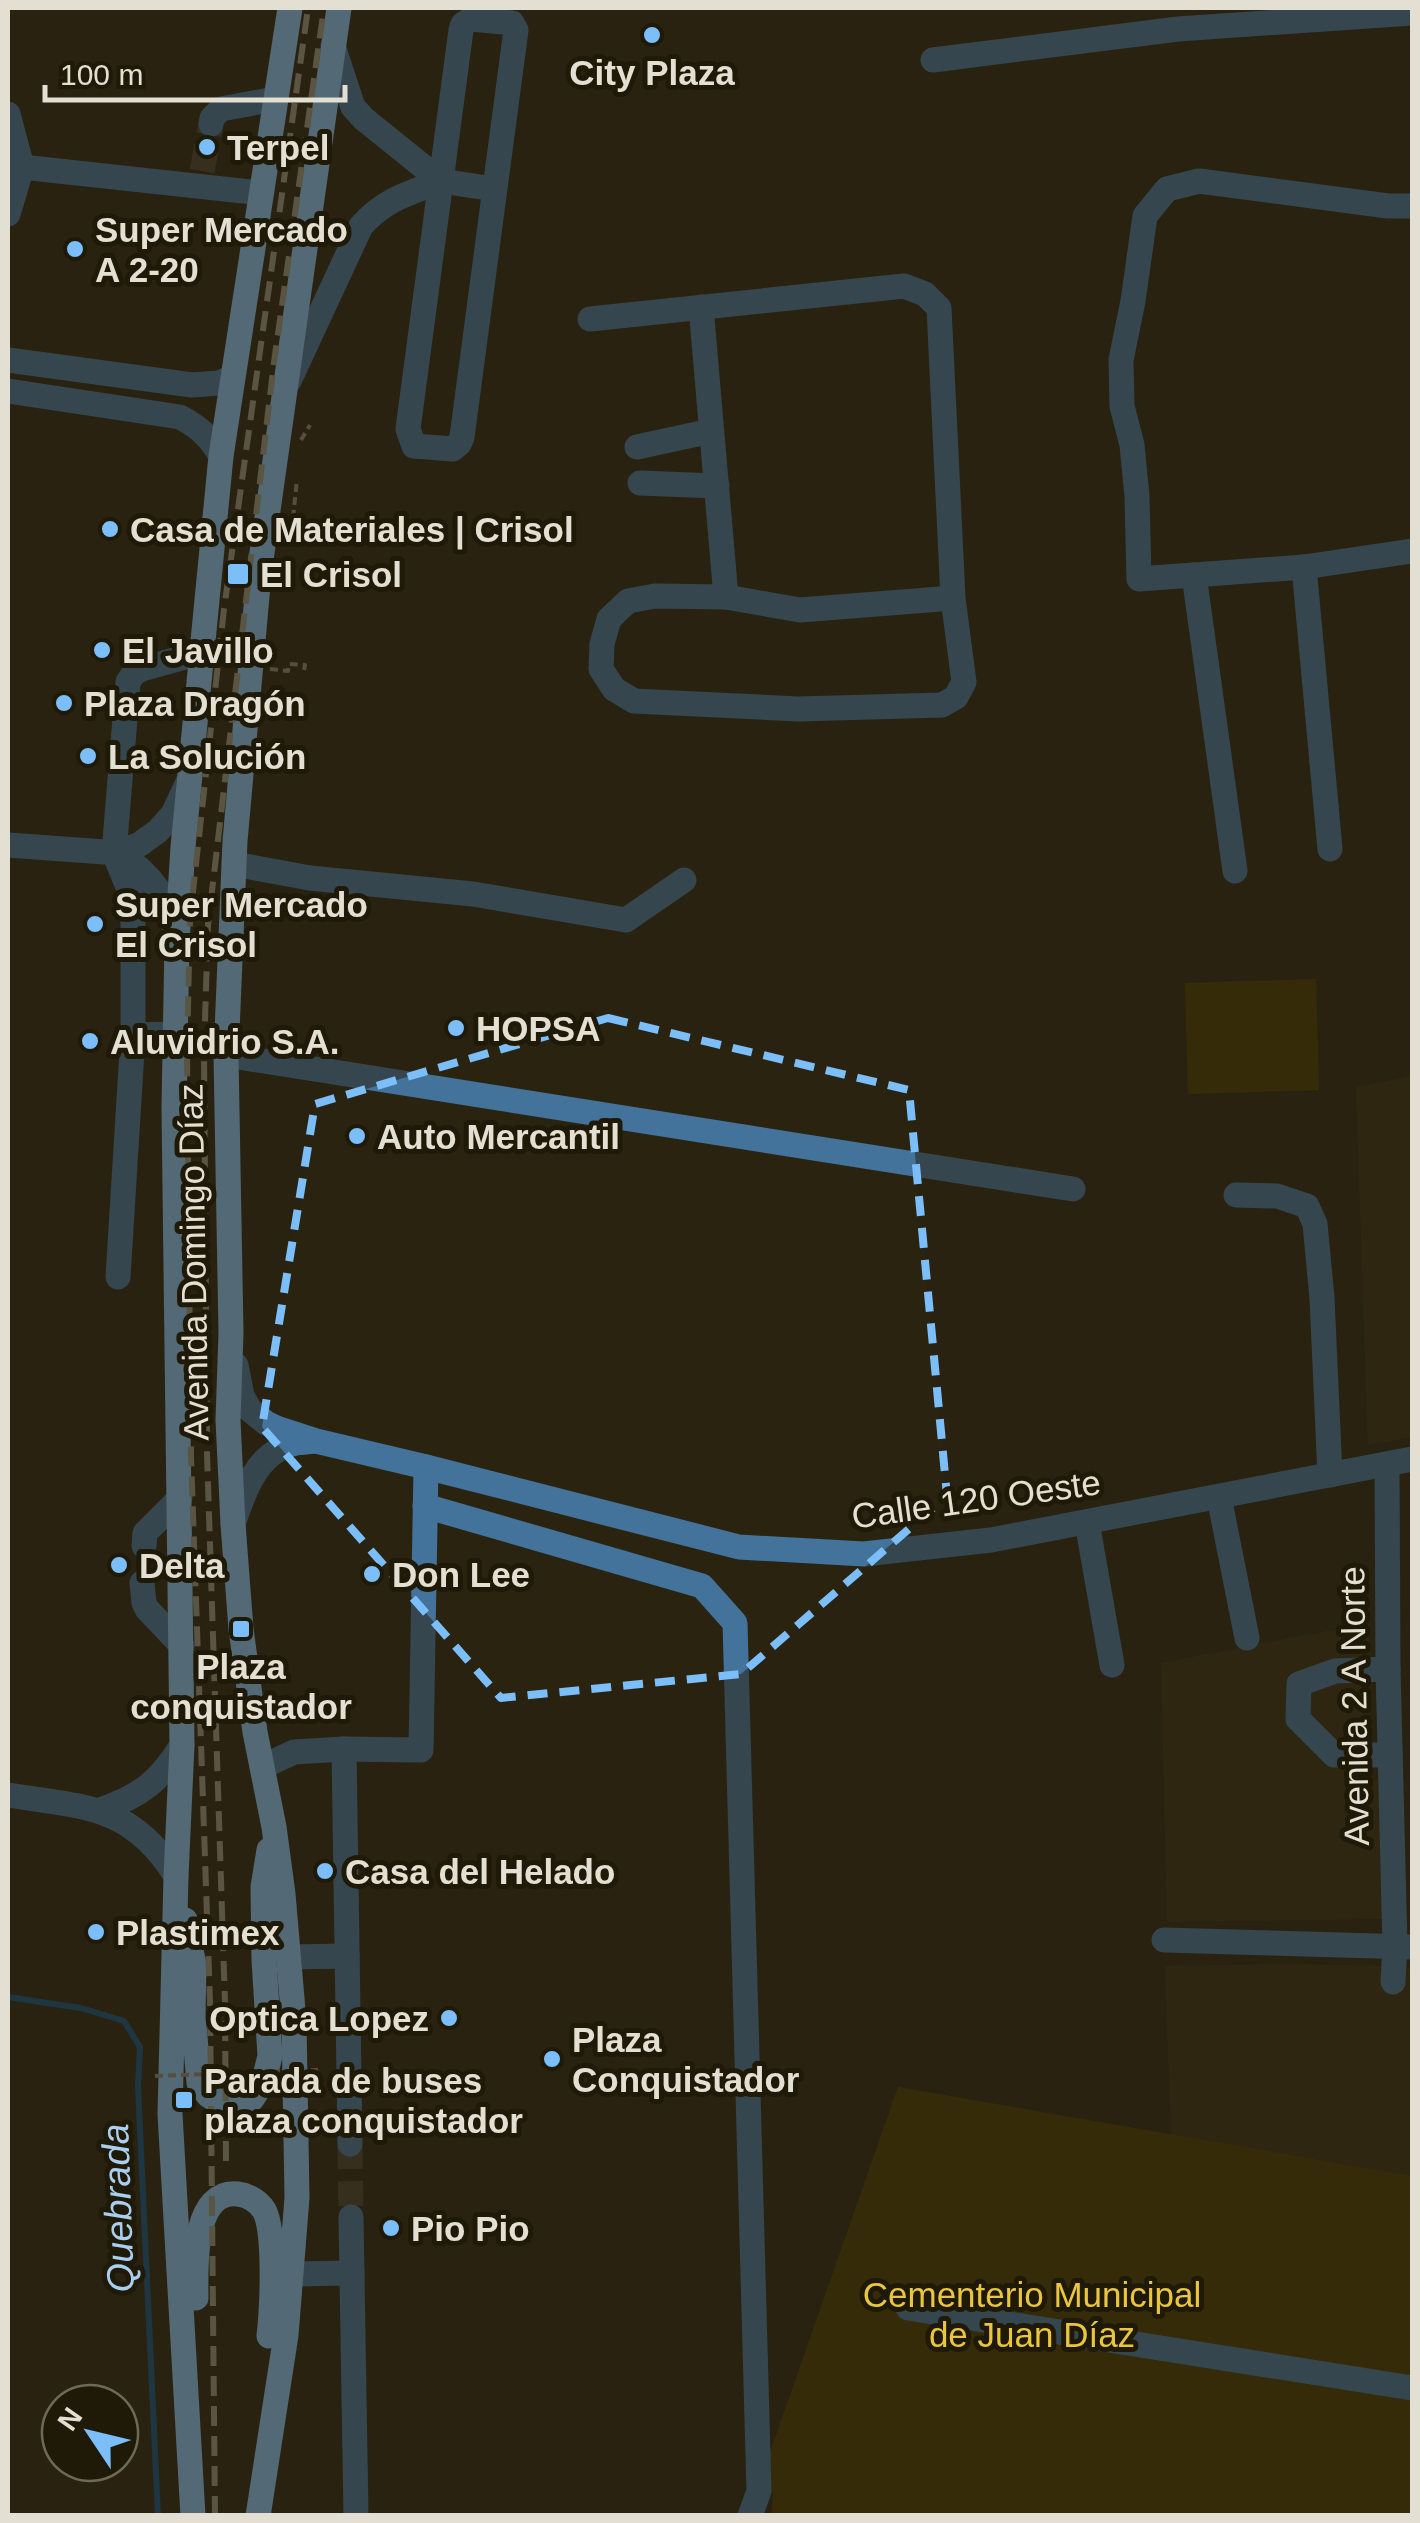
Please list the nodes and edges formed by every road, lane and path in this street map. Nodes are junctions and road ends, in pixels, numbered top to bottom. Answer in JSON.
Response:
{"nodes":[{"id":1,"x":290,"y":8,"type":"edge"},
{"id":2,"x":339,"y":8,"type":"edge"},
{"id":3,"x":1412,"y":12,"type":"edge"},
{"id":4,"x":1179,"y":27,"type":"edge"},
{"id":5,"x":333,"y":46,"type":"junction"},
{"id":6,"x":933,"y":60,"type":"dead end"},
{"id":7,"x":276,"y":99,"type":"junction"},
{"id":8,"x":8,"y":114,"type":"edge"},
{"id":9,"x":211,"y":124,"type":"dead end"},
{"id":10,"x":22,"y":167,"type":"junction"},
{"id":11,"x":441,"y":180,"type":"junction"},
{"id":12,"x":494,"y":189,"type":"junction"},
{"id":13,"x":261,"y":193,"type":"junction"},
{"id":14,"x":1412,"y":206,"type":"edge"},
{"id":15,"x":8,"y":214,"type":"edge"},
{"id":16,"x":701,"y":308,"type":"junction"},
{"id":17,"x":590,"y":319,"type":"dead end"},
{"id":18,"x":8,"y":360,"type":"edge"},
{"id":19,"x":87,"y":371,"type":"junction"},
{"id":20,"x":232,"y":377,"type":"junction"},
{"id":21,"x":285,"y":390,"type":"junction"},
{"id":22,"x":8,"y":391,"type":"edge"},
{"id":23,"x":84,"y":401,"type":"junction"},
{"id":24,"x":310,"y":425,"type":"dead end"},
{"id":25,"x":711,"y":431,"type":"junction"},
{"id":26,"x":301,"y":439,"type":"dead end"},
{"id":27,"x":637,"y":448,"type":"dead end"},
{"id":28,"x":221,"y":456,"type":"junction"},
{"id":29,"x":298,"y":475,"type":"dead end"},
{"id":30,"x":640,"y":483,"type":"dead end"},
{"id":31,"x":717,"y":486,"type":"junction"},
{"id":32,"x":296,"y":544,"type":"dead end"},
{"id":33,"x":1412,"y":551,"type":"edge"},
{"id":34,"x":1304,"y":567,"type":"junction"},
{"id":35,"x":1194,"y":574,"type":"junction"},
{"id":36,"x":726,"y":597,"type":"junction"},
{"id":37,"x":954,"y":598,"type":"junction"},
{"id":38,"x":203,"y":652,"type":"junction"},
{"id":39,"x":250,"y":668,"type":"junction"},
{"id":40,"x":304,"y":670,"type":"dead end"},
{"id":41,"x":191,"y":773,"type":"junction"},
{"id":42,"x":8,"y":845,"type":"edge"},
{"id":43,"x":1330,"y":850,"type":"dead end"},
{"id":44,"x":117,"y":853,"type":"junction"},
{"id":45,"x":234,"y":864,"type":"junction"},
{"id":46,"x":1235,"y":871,"type":"dead end"},
{"id":47,"x":684,"y":880,"type":"dead end"},
{"id":48,"x":177,"y":942,"type":"junction"},
{"id":49,"x":132,"y":1034,"type":"junction"},
{"id":50,"x":175,"y":1034,"type":"junction"},
{"id":51,"x":226,"y":1055,"type":"junction"},
{"id":52,"x":1073,"y":1189,"type":"dead end"},
{"id":53,"x":1236,"y":1195,"type":"dead end"},
{"id":54,"x":118,"y":1277,"type":"dead end"},
{"id":55,"x":231,"y":1333,"type":"junction"},
{"id":56,"x":316,"y":1442,"type":"junction"},
{"id":57,"x":1400,"y":1462,"type":"edge"},
{"id":58,"x":426,"y":1467,"type":"junction"},
{"id":59,"x":1330,"y":1475,"type":"junction"},
{"id":60,"x":1218,"y":1497,"type":"junction"},
{"id":61,"x":180,"y":1498,"type":"junction"},
{"id":62,"x":425,"y":1506,"type":"junction"},
{"id":63,"x":1087,"y":1522,"type":"junction"},
{"id":64,"x":233,"y":1524,"type":"junction"},
{"id":65,"x":144,"y":1546,"type":"dead end"},
{"id":66,"x":142,"y":1583,"type":"dead end"},
{"id":67,"x":1246,"y":1638,"type":"dead end"},
{"id":68,"x":182,"y":1646,"type":"junction"},
{"id":69,"x":1112,"y":1665,"type":"dead end"},
{"id":70,"x":1388,"y":1669,"type":"junction"},
{"id":71,"x":182,"y":1745,"type":"junction"},
{"id":72,"x":344,"y":1749,"type":"junction"},
{"id":73,"x":1390,"y":1756,"type":"junction"},
{"id":74,"x":262,"y":1767,"type":"junction"},
{"id":75,"x":8,"y":1795,"type":"edge"},
{"id":76,"x":100,"y":1810,"type":"junction"},
{"id":77,"x":274,"y":1827,"type":"junction"},
{"id":78,"x":176,"y":1876,"type":"junction"},
{"id":79,"x":1164,"y":1940,"type":"dead end"},
{"id":80,"x":1404,"y":1946,"type":"edge"},
{"id":81,"x":347,"y":1956,"type":"junction"},
{"id":82,"x":288,"y":1958,"type":"junction"},
{"id":83,"x":1393,"y":1982,"type":"dead end"},
{"id":84,"x":318,"y":2070,"type":"dead end"},
{"id":85,"x":155,"y":2076,"type":"dead end"},
{"id":86,"x":350,"y":2144,"type":"tunnel mouth"},
{"id":87,"x":351,"y":2218,"type":"tunnel mouth"},
{"id":88,"x":352,"y":2273,"type":"junction"},
{"id":89,"x":291,"y":2274,"type":"junction"},
{"id":90,"x":908,"y":2308,"type":"dead end"},
{"id":91,"x":1412,"y":2388,"type":"edge"},
{"id":92,"x":260,"y":2503,"type":"edge"},
{"id":93,"x":193,"y":2505,"type":"edge"},
{"id":94,"x":356,"y":2516,"type":"edge"},
{"id":95,"x":750,"y":2516,"type":"edge"}],
"edges":[{"from":1,"to":7,"type":"main road","name":"Avenida Domingo Díaz"},
{"from":2,"to":5,"type":"main road","name":"Avenida Domingo Díaz"},
{"from":3,"to":4,"type":"street"},
{"from":4,"to":6,"type":"street"},
{"from":5,"to":11,"type":"street"},
{"from":5,"to":21,"type":"main road","name":"Avenida Domingo Díaz"},
{"from":7,"to":9,"type":"street"},
{"from":7,"to":13,"type":"main road","name":"Avenida Domingo Díaz"},
{"from":8,"to":10,"type":"street"},
{"from":10,"to":13,"type":"street"},
{"from":10,"to":15,"type":"street"},
{"from":11,"to":12,"type":"street"},
{"from":11,"to":12,"type":"street"},
{"from":11,"to":12,"type":"street"},
{"from":11,"to":21,"type":"street"},
{"from":13,"to":20,"type":"main road","name":"Avenida Domingo Díaz"},
{"from":14,"to":35,"type":"street"},
{"from":16,"to":17,"type":"street"},
{"from":16,"to":25,"type":"street"},
{"from":16,"to":37,"type":"street"},
{"from":18,"to":19,"type":"street"},
{"from":19,"to":20,"type":"street"},
{"from":19,"to":23,"type":"street"},
{"from":20,"to":28,"type":"main road","name":"Avenida Domingo Díaz"},
{"from":21,"to":39,"type":"main road","name":"Avenida Domingo Díaz"},
{"from":22,"to":23,"type":"street"},
{"from":23,"to":28,"type":"street"},
{"from":24,"to":26,"type":"path"},
{"from":25,"to":27,"type":"street"},
{"from":25,"to":31,"type":"street"},
{"from":28,"to":38,"type":"main road","name":"Avenida Domingo Díaz"},
{"from":29,"to":32,"type":"path"},
{"from":30,"to":31,"type":"street"},
{"from":31,"to":36,"type":"street"},
{"from":33,"to":34,"type":"street"},
{"from":34,"to":35,"type":"street"},
{"from":34,"to":43,"type":"street"},
{"from":35,"to":46,"type":"street"},
{"from":36,"to":37,"type":"street"},
{"from":36,"to":37,"type":"street"},
{"from":38,"to":41,"type":"main road","name":"Avenida Domingo Díaz"},
{"from":38,"to":44,"type":"street"},
{"from":39,"to":40,"type":"path"},
{"from":39,"to":45,"type":"main road","name":"Avenida Domingo Díaz"},
{"from":41,"to":44,"type":"street"},
{"from":41,"to":48,"type":"main road","name":"Avenida Domingo Díaz"},
{"from":42,"to":44,"type":"street"},
{"from":44,"to":48,"type":"street"},
{"from":44,"to":49,"type":"street"},
{"from":45,"to":47,"type":"street"},
{"from":45,"to":51,"type":"main road","name":"Avenida Domingo Díaz"},
{"from":48,"to":50,"type":"main road","name":"Avenida Domingo Díaz"},
{"from":49,"to":50,"type":"street"},
{"from":49,"to":54,"type":"street"},
{"from":50,"to":61,"type":"main road","name":"Avenida Domingo Díaz"},
{"from":51,"to":52,"type":"street"},
{"from":51,"to":55,"type":"main road","name":"Avenida Domingo Díaz"},
{"from":53,"to":59,"type":"street"},
{"from":55,"to":56,"type":"street","name":"Calle 120 Oeste"},
{"from":55,"to":64,"type":"main road","name":"Avenida Domingo Díaz"},
{"from":56,"to":58,"type":"street","name":"Calle 120 Oeste"},
{"from":56,"to":64,"type":"street"},
{"from":57,"to":59,"type":"street","name":"Calle 120 Oeste"},
{"from":57,"to":70,"type":"street","name":"Avenida 2 A Norte"},
{"from":58,"to":62,"type":"street"},
{"from":58,"to":63,"type":"street","name":"Calle 120 Oeste"},
{"from":59,"to":60,"type":"street","name":"Calle 120 Oeste"},
{"from":60,"to":63,"type":"street","name":"Calle 120 Oeste"},
{"from":60,"to":67,"type":"street"},
{"from":61,"to":65,"type":"street"},
{"from":61,"to":68,"type":"main road","name":"Avenida Domingo Díaz"},
{"from":62,"to":72,"type":"street"},
{"from":62,"to":95,"type":"street"},
{"from":63,"to":69,"type":"street"},
{"from":64,"to":74,"type":"main road","name":"Avenida Domingo Díaz"},
{"from":66,"to":68,"type":"street"},
{"from":68,"to":71,"type":"main road","name":"Avenida Domingo Díaz"},
{"from":70,"to":73,"type":"street","name":"Avenida 2 A Norte"},
{"from":70,"to":73,"type":"street"},
{"from":71,"to":76,"type":"street"},
{"from":71,"to":78,"type":"main road","name":"Avenida Domingo Díaz"},
{"from":72,"to":74,"type":"street"},
{"from":72,"to":81,"type":"street"},
{"from":73,"to":80,"type":"street","name":"Avenida 2 A Norte"},
{"from":74,"to":77,"type":"main road","name":"Avenida Domingo Díaz"},
{"from":75,"to":76,"type":"street"},
{"from":76,"to":78,"type":"street"},
{"from":77,"to":78,"type":"main road"},
{"from":77,"to":82,"type":"main road","name":"Avenida Domingo Díaz"},
{"from":78,"to":93,"type":"main road","name":"Avenida Domingo Díaz"},
{"from":79,"to":80,"type":"street"},
{"from":80,"to":83,"type":"street","name":"Avenida 2 A Norte"},
{"from":81,"to":82,"type":"street"},
{"from":81,"to":86,"type":"street"},
{"from":82,"to":89,"type":"main road","name":"Avenida Domingo Díaz"},
{"from":84,"to":85,"type":"path","bridge":true},
{"from":87,"to":88,"type":"street"},
{"from":88,"to":89,"type":"street"},
{"from":88,"to":94,"type":"street"},
{"from":89,"to":92,"type":"main road","name":"Avenida Domingo Díaz"},
{"from":90,"to":91,"type":"street"},
{"from":92,"to":93,"type":"main road"}]}
